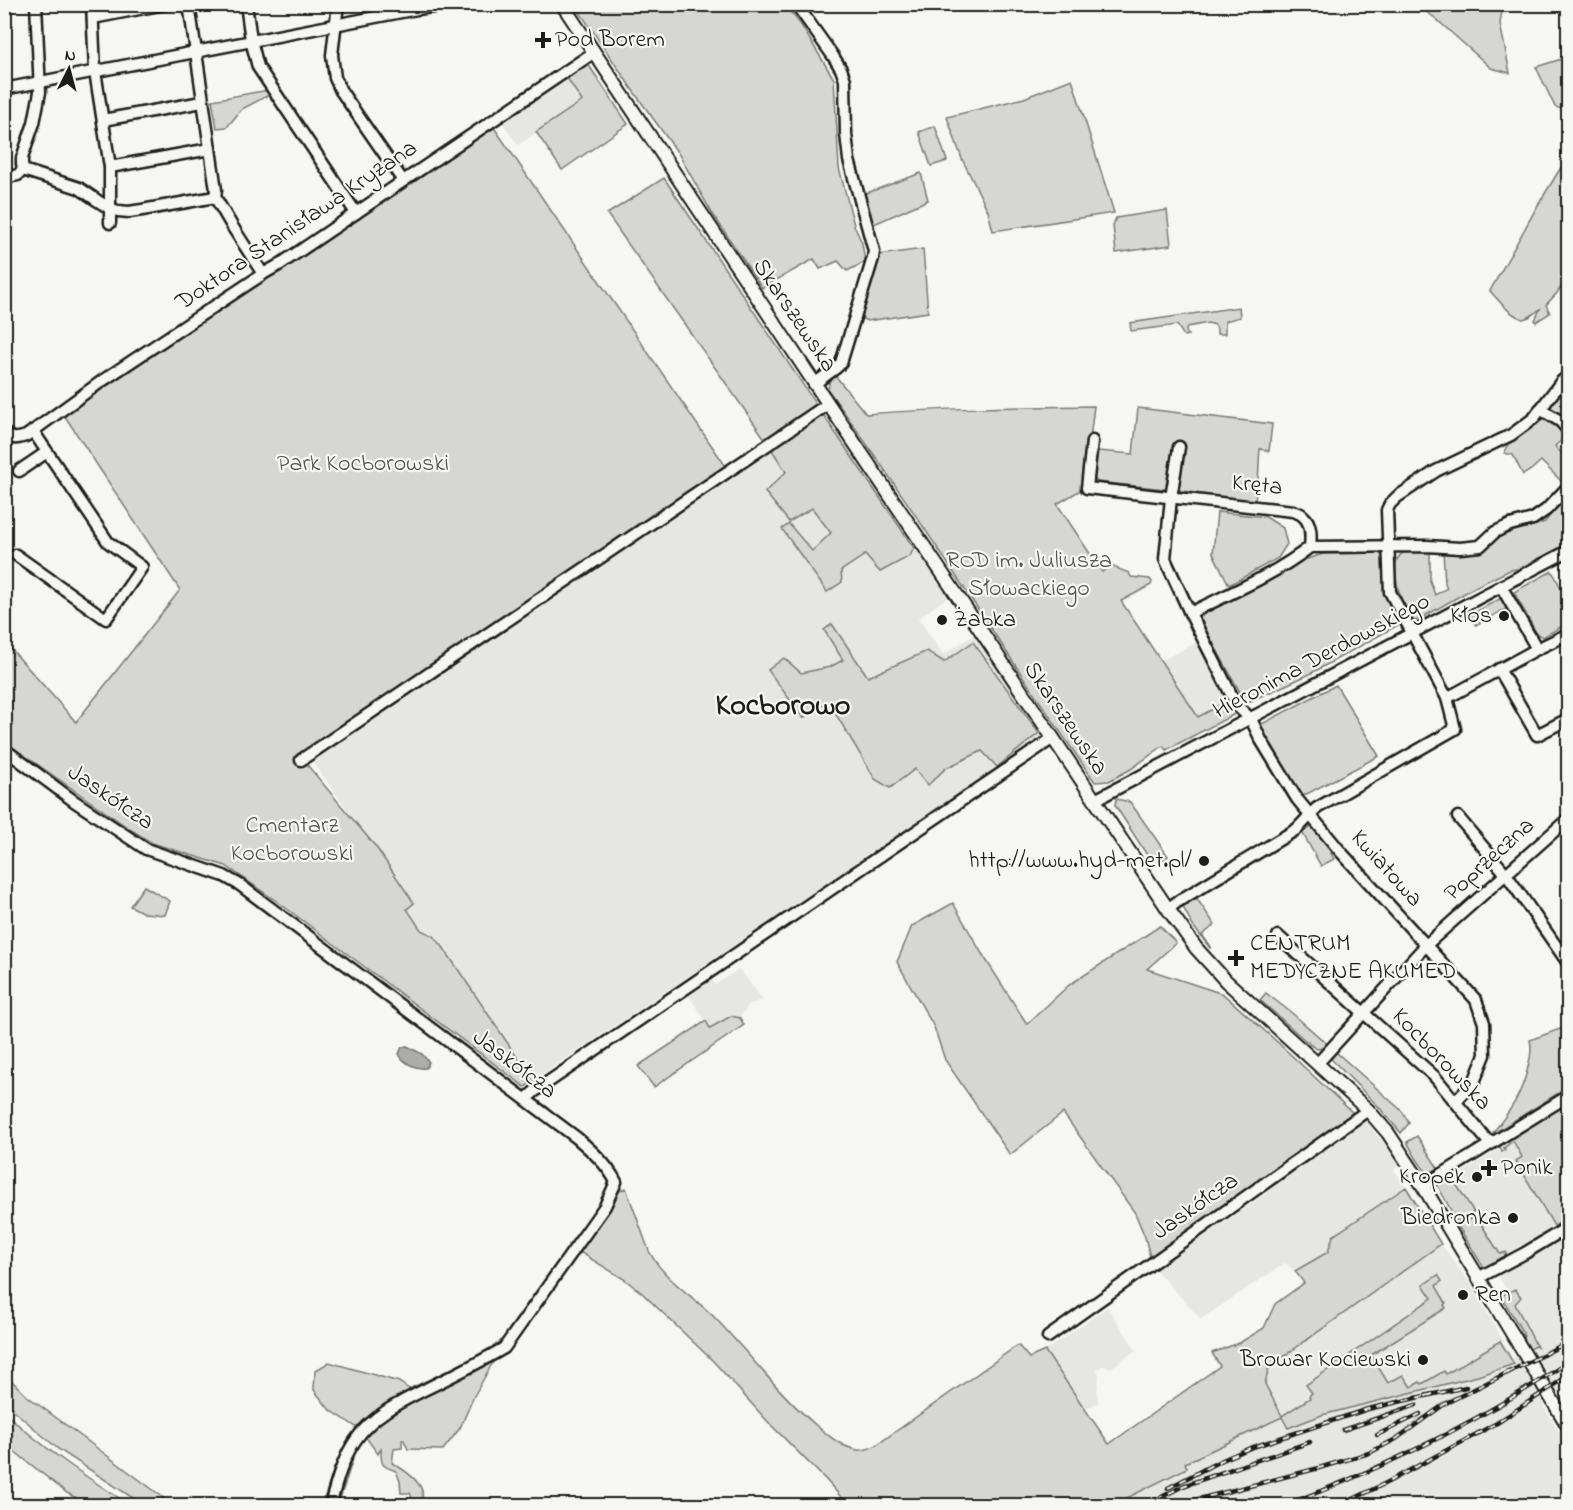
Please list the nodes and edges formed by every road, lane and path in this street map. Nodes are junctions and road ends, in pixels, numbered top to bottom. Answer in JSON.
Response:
{"nodes":[{"id":1,"x":36,"y":4,"type":"edge"},
{"id":2,"x":92,"y":4,"type":"edge"},
{"id":3,"x":165,"y":4,"type":"edge"},
{"id":4,"x":189,"y":4,"type":"edge"},
{"id":5,"x":246,"y":4,"type":"edge"},
{"id":6,"x":338,"y":4,"type":"edge"},
{"id":7,"x":455,"y":4,"type":"edge"},
{"id":8,"x":562,"y":4,"type":"edge"},
{"id":9,"x":796,"y":4,"type":"edge"},
{"id":10,"x":93,"y":18,"type":"junction"},
{"id":11,"x":336,"y":25,"type":"junction"},
{"id":12,"x":251,"y":40,"type":"junction"},
{"id":13,"x":195,"y":52,"type":"junction"},
{"id":14,"x":593,"y":53,"type":"junction"},
{"id":15,"x":96,"y":71,"type":"junction"},
{"id":16,"x":40,"y":82,"type":"junction"},
{"id":17,"x":4,"y":89,"type":"edge"},
{"id":18,"x":202,"y":102,"type":"junction"},
{"id":19,"x":103,"y":120,"type":"junction"},
{"id":20,"x":210,"y":149,"type":"junction"},
{"id":21,"x":110,"y":167,"type":"junction"},
{"id":22,"x":24,"y":170,"type":"junction"},
{"id":23,"x":4,"y":178,"type":"edge"},
{"id":24,"x":403,"y":181,"type":"junction"},
{"id":25,"x":215,"y":197,"type":"junction"},
{"id":26,"x":110,"y":208,"type":"junction"},
{"id":27,"x":356,"y":213,"type":"junction"},
{"id":28,"x":110,"y":223,"type":"dead end"},
{"id":29,"x":263,"y":274,"type":"junction"},
{"id":30,"x":1569,"y":376,"type":"edge"},
{"id":31,"x":814,"y":384,"type":"junction"},
{"id":32,"x":828,"y":404,"type":"junction"},
{"id":33,"x":1540,"y":410,"type":"junction"},
{"id":34,"x":1569,"y":430,"type":"edge"},
{"id":35,"x":4,"y":432,"type":"edge"},
{"id":36,"x":30,"y":433,"type":"junction"},
{"id":37,"x":1092,"y":441,"type":"dead end"},
{"id":38,"x":1179,"y":447,"type":"dead end"},
{"id":39,"x":47,"y":452,"type":"junction"},
{"id":40,"x":19,"y":471,"type":"dead end"},
{"id":41,"x":1569,"y":487,"type":"edge"},
{"id":42,"x":1171,"y":498,"type":"junction"},
{"id":43,"x":1310,"y":547,"type":"junction"},
{"id":44,"x":1388,"y":547,"type":"junction"},
{"id":45,"x":1569,"y":551,"type":"edge"},
{"id":46,"x":16,"y":555,"type":"dead end"},
{"id":47,"x":1501,"y":586,"type":"junction"},
{"id":48,"x":1190,"y":613,"type":"junction"},
{"id":49,"x":1411,"y":634,"type":"junction"},
{"id":50,"x":1569,"y":634,"type":"edge"},
{"id":51,"x":1537,"y":649,"type":"junction"},
{"id":52,"x":1499,"y":669,"type":"junction"},
{"id":53,"x":1447,"y":698,"type":"junction"},
{"id":54,"x":1251,"y":718,"type":"junction"},
{"id":55,"x":1569,"y":719,"type":"edge"},
{"id":56,"x":1053,"y":738,"type":"junction"},
{"id":57,"x":4,"y":749,"type":"edge"},
{"id":58,"x":301,"y":760,"type":"dead end"},
{"id":59,"x":1095,"y":800,"type":"junction"},
{"id":60,"x":1311,"y":814,"type":"junction"},
{"id":61,"x":1458,"y":817,"type":"dead end"},
{"id":62,"x":1569,"y":819,"type":"edge"},
{"id":63,"x":1506,"y":874,"type":"junction"},
{"id":64,"x":1168,"y":909,"type":"junction"},
{"id":65,"x":1278,"y":936,"type":"dead end"},
{"id":66,"x":1426,"y":945,"type":"junction"},
{"id":67,"x":1569,"y":963,"type":"edge"},
{"id":68,"x":1364,"y":1013,"type":"junction"},
{"id":69,"x":1317,"y":1064,"type":"junction"},
{"id":70,"x":1569,"y":1096,"type":"edge"},
{"id":71,"x":526,"y":1099,"type":"junction"},
{"id":72,"x":1456,"y":1101,"type":"junction"},
{"id":73,"x":1368,"y":1110,"type":"junction"},
{"id":74,"x":1492,"y":1143,"type":"junction"},
{"id":75,"x":1423,"y":1186,"type":"junction"},
{"id":76,"x":1569,"y":1227,"type":"edge"},
{"id":77,"x":1478,"y":1278,"type":"junction"},
{"id":78,"x":1048,"y":1337,"type":"dead end"},
{"id":79,"x":1568,"y":1424,"type":"edge"},
{"id":80,"x":330,"y":1506,"type":"edge"}],
"edges":[{"from":1,"to":16,"type":"street"},
{"from":2,"to":10,"type":"street"},
{"from":3,"to":10,"type":"street"},
{"from":4,"to":13,"type":"street"},
{"from":5,"to":12,"type":"street"},
{"from":6,"to":11,"type":"street"},
{"from":7,"to":11,"type":"street"},
{"from":8,"to":14,"type":"main road","name":"Skarszewska"},
{"from":9,"to":31,"type":"street"},
{"from":10,"to":15,"type":"street"},
{"from":11,"to":12,"type":"street"},
{"from":11,"to":24,"type":"street"},
{"from":12,"to":13,"type":"street"},
{"from":12,"to":27,"type":"street"},
{"from":13,"to":15,"type":"street"},
{"from":13,"to":18,"type":"street"},
{"from":14,"to":24,"type":"street","name":"Doktora Stanisława Kryzana"},
{"from":14,"to":31,"type":"main road","name":"Skarszewska"},
{"from":15,"to":16,"type":"street"},
{"from":15,"to":19,"type":"street"},
{"from":16,"to":17,"type":"street"},
{"from":16,"to":22,"type":"street"},
{"from":18,"to":19,"type":"street"},
{"from":18,"to":20,"type":"street"},
{"from":19,"to":21,"type":"street"},
{"from":20,"to":21,"type":"street"},
{"from":20,"to":25,"type":"street"},
{"from":21,"to":26,"type":"street"},
{"from":22,"to":23,"type":"street"},
{"from":22,"to":26,"type":"street"},
{"from":24,"to":27,"type":"street","name":"Doktora Stanisława Kryzana"},
{"from":25,"to":26,"type":"street"},
{"from":25,"to":29,"type":"street"},
{"from":26,"to":28,"type":"street"},
{"from":27,"to":29,"type":"street","name":"Doktora Stanisława Kryzana"},
{"from":29,"to":36,"type":"street","name":"Doktora Stanisława Kryzana"},
{"from":30,"to":33,"type":"street"},
{"from":31,"to":32,"type":"main road","name":"Skarszewska"},
{"from":32,"to":56,"type":"main road","name":"Skarszewska"},
{"from":32,"to":58,"type":"street"},
{"from":33,"to":34,"type":"street"},
{"from":33,"to":44,"type":"street"},
{"from":35,"to":36,"type":"street"},
{"from":36,"to":39,"type":"street"},
{"from":37,"to":42,"type":"street","name":"Kręta"},
{"from":38,"to":42,"type":"street"},
{"from":39,"to":40,"type":"street"},
{"from":39,"to":46,"type":"street"},
{"from":41,"to":44,"type":"street"},
{"from":42,"to":43,"type":"street","name":"Kręta"},
{"from":42,"to":48,"type":"street"},
{"from":43,"to":44,"type":"street"},
{"from":43,"to":48,"type":"street"},
{"from":44,"to":49,"type":"street"},
{"from":45,"to":47,"type":"street","name":"Hieronima Derdowskiego"},
{"from":47,"to":49,"type":"street","name":"Hieronima Derdowskiego"},
{"from":47,"to":51,"type":"street"},
{"from":48,"to":54,"type":"street"},
{"from":49,"to":53,"type":"street"},
{"from":49,"to":54,"type":"street","name":"Hieronima Derdowskiego"},
{"from":50,"to":51,"type":"street"},
{"from":51,"to":52,"type":"street"},
{"from":52,"to":53,"type":"street"},
{"from":52,"to":55,"type":"street"},
{"from":53,"to":60,"type":"street"},
{"from":54,"to":59,"type":"street","name":"Hieronima Derdowskiego"},
{"from":54,"to":60,"type":"street","name":"Kwiatowa"},
{"from":56,"to":59,"type":"main road","name":"Skarszewska"},
{"from":56,"to":71,"type":"street"},
{"from":57,"to":71,"type":"street","name":"Jaskółcza"},
{"from":59,"to":64,"type":"main road","name":"Skarszewska"},
{"from":60,"to":64,"type":"street"},
{"from":60,"to":66,"type":"street","name":"Kwiatowa"},
{"from":61,"to":63,"type":"street"},
{"from":62,"to":63,"type":"street","name":"Poprzeczna"},
{"from":63,"to":66,"type":"street","name":"Poprzeczna"},
{"from":63,"to":67,"type":"street"},
{"from":64,"to":69,"type":"main road","name":"Skarszewska"},
{"from":65,"to":68,"type":"street","name":"Kocborowska"},
{"from":66,"to":68,"type":"street","name":"Poprzeczna"},
{"from":66,"to":72,"type":"street","name":"Kwiatowa"},
{"from":68,"to":69,"type":"street","name":"Poprzeczna"},
{"from":68,"to":72,"type":"street","name":"Kocborowska"},
{"from":69,"to":73,"type":"main road","name":"Skarszewska"},
{"from":70,"to":74,"type":"street"},
{"from":71,"to":80,"type":"street","name":"Jaskółcza"},
{"from":72,"to":74,"type":"street","name":"Kocborowska"},
{"from":73,"to":75,"type":"main road","name":"Skarszewska"},
{"from":73,"to":78,"type":"street","name":"Jaskółcza"},
{"from":74,"to":75,"type":"street"},
{"from":75,"to":77,"type":"main road","name":"Skarszewska"},
{"from":76,"to":77,"type":"street"},
{"from":77,"to":79,"type":"main road","name":"Skarszewska"}]}
